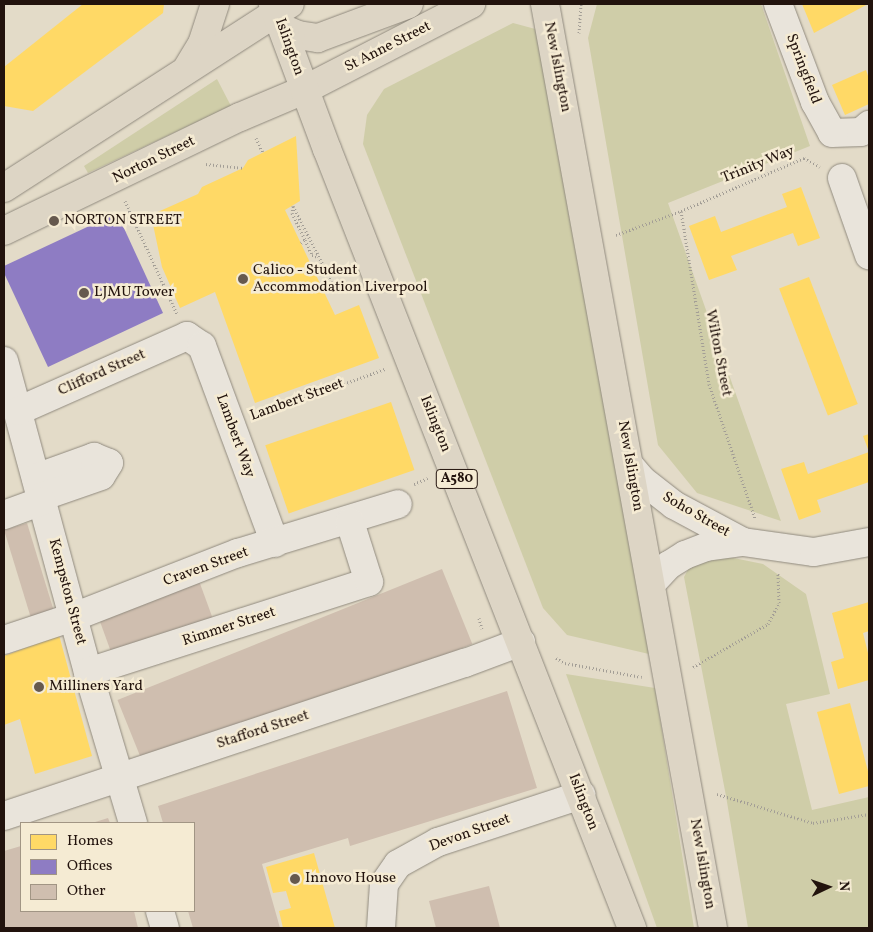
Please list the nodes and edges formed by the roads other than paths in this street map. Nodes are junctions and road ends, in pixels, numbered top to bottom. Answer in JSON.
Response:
{"nodes":[{"id":1,"x":215,"y":4,"type":"edge"},
{"id":2,"x":409,"y":4,"type":"edge"},
{"id":3,"x":471,"y":4,"type":"edge"},
{"id":4,"x":545,"y":4,"type":"edge"},
{"id":5,"x":778,"y":4,"type":"edge"},
{"id":6,"x":281,"y":12,"type":"edge"},
{"id":7,"x":187,"y":68,"type":"junction"},
{"id":8,"x":304,"y":90,"type":"junction"},
{"id":9,"x":869,"y":126,"type":"edge"},
{"id":10,"x":4,"y":188,"type":"edge"},
{"id":11,"x":854,"y":192,"type":"edge"},
{"id":12,"x":4,"y":231,"type":"edge"},
{"id":13,"x":869,"y":255,"type":"edge"},
{"id":14,"x":187,"y":336,"type":"joint"},
{"id":15,"x":4,"y":361,"type":"edge"},
{"id":16,"x":12,"y":407,"type":"edge"},
{"id":17,"x":630,"y":466,"type":"junction"},
{"id":18,"x":40,"y":492,"type":"junction"},
{"id":19,"x":398,"y":504,"type":"dead end"},
{"id":20,"x":4,"y":515,"type":"edge"},
{"id":21,"x":350,"y":522,"type":"junction"},
{"id":22,"x":749,"y":527,"type":"junction"},
{"id":23,"x":869,"y":542,"type":"edge"},
{"id":24,"x":275,"y":543,"type":"junction"},
{"id":25,"x":651,"y":584,"type":"junction"},
{"id":26,"x":76,"y":616,"type":"junction"},
{"id":27,"x":4,"y":640,"type":"edge"},
{"id":28,"x":521,"y":642,"type":"junction"},
{"id":29,"x":88,"y":672,"type":"junction"},
{"id":30,"x":119,"y":778,"type":"junction"},
{"id":31,"x":581,"y":795,"type":"junction"},
{"id":32,"x":4,"y":816,"type":"edge"},
{"id":33,"x":133,"y":822,"type":"edge"},
{"id":34,"x":160,"y":912,"type":"edge"},
{"id":35,"x":165,"y":928,"type":"edge"},
{"id":36,"x":381,"y":928,"type":"edge"},
{"id":37,"x":632,"y":928,"type":"edge"},
{"id":38,"x":713,"y":928,"type":"edge"}],
"edges":[{"from":1,"to":7,"type":"main road"},
{"from":2,"to":6,"type":"main road"},
{"from":3,"to":8,"type":"main road","name":"St Anne Street"},
{"from":4,"to":17,"type":"main road","name":"New Islington"},
{"from":5,"to":9,"type":"street","name":"Springfield"},
{"from":6,"to":7,"type":"main road"},
{"from":6,"to":8,"type":"main road","name":"Islington","number":"A580"},
{"from":7,"to":10,"type":"main road"},
{"from":8,"to":12,"type":"main road","name":"Norton Street"},
{"from":8,"to":28,"type":"main road","name":"Islington","number":"A580"},
{"from":11,"to":13,"type":"street"},
{"from":14,"to":16,"type":"street","name":"Clifford Street"},
{"from":14,"to":24,"type":"street","name":"Lambert Way"},
{"from":15,"to":16,"type":"street","name":"Kempston Street"},
{"from":16,"to":18,"type":"street","name":"Kempston Street"},
{"from":17,"to":22,"type":"street","name":"Soho Street"},
{"from":17,"to":25,"type":"main road","name":"New Islington"},
{"from":18,"to":20,"type":"street"},
{"from":18,"to":26,"type":"street","name":"Kempston Street"},
{"from":19,"to":21,"type":"street","name":"Craven Street"},
{"from":21,"to":24,"type":"street","name":"Craven Street"},
{"from":21,"to":29,"type":"street","name":"Rimmer Street"},
{"from":22,"to":23,"type":"street","name":"Soho Street"},
{"from":22,"to":25,"type":"street","name":"Soho Street"},
{"from":24,"to":26,"type":"street","name":"Craven Street"},
{"from":25,"to":38,"type":"main road","name":"New Islington"},
{"from":26,"to":27,"type":"street","name":"Craven Street"},
{"from":26,"to":29,"type":"street","name":"Kempston Street"},
{"from":28,"to":30,"type":"street","name":"Stafford Street"},
{"from":28,"to":31,"type":"main road","name":"Islington","number":"A580"},
{"from":29,"to":30,"type":"street","name":"Kempston Street"},
{"from":30,"to":32,"type":"street","name":"Stafford Street"},
{"from":30,"to":33,"type":"street","name":"Kempston Street"},
{"from":31,"to":36,"type":"street","name":"Devon Street"},
{"from":31,"to":37,"type":"main road","name":"Islington","number":"A580"},
{"from":34,"to":35,"type":"street"}]}
